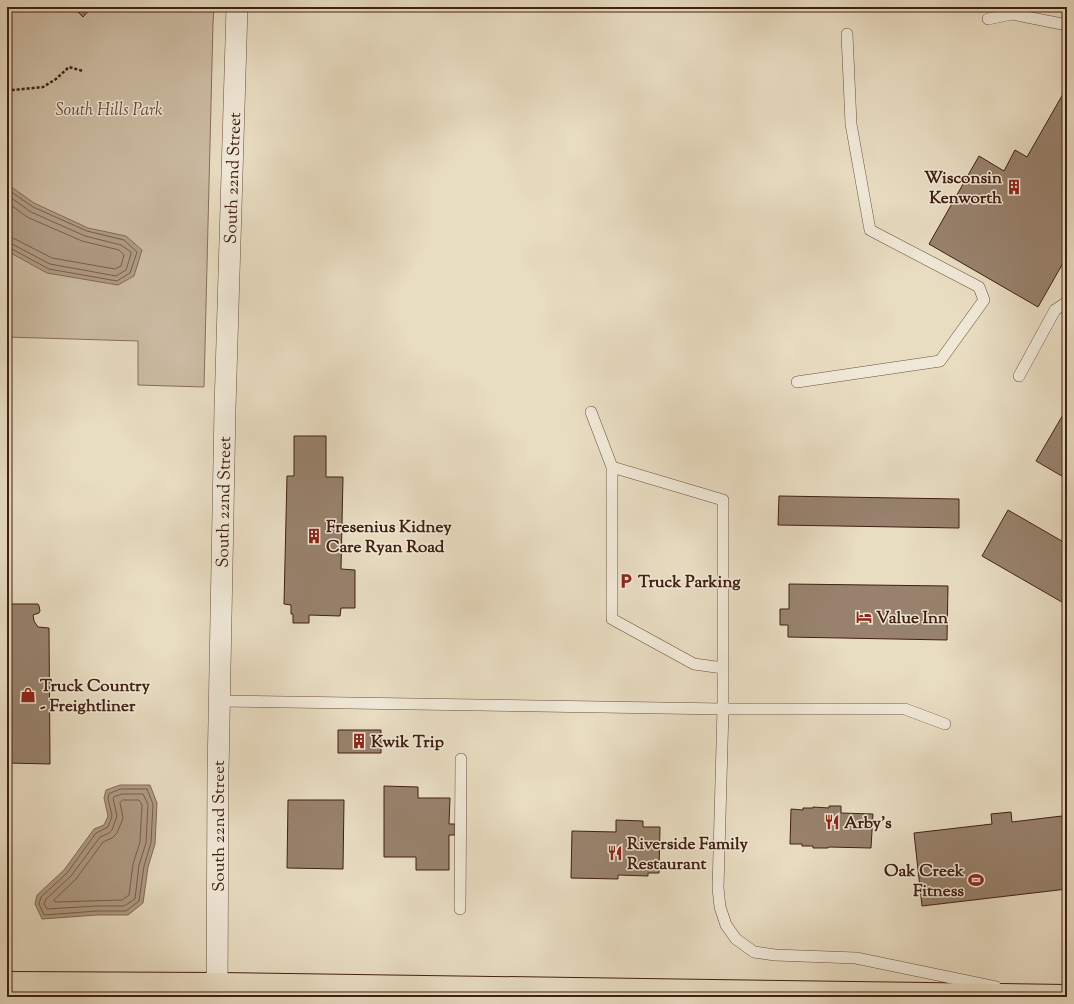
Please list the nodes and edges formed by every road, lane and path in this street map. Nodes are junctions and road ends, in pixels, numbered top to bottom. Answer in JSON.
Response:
{"nodes":[{"id":1,"x":237,"y":7,"type":"edge"},
{"id":2,"x":988,"y":19,"type":"dead end"},
{"id":3,"x":1067,"y":25,"type":"edge"},
{"id":4,"x":847,"y":34,"type":"dead end"},
{"id":5,"x":83,"y":71,"type":"dead end"},
{"id":6,"x":7,"y":88,"type":"edge"},
{"id":7,"x":1067,"y":302,"type":"edge"},
{"id":8,"x":1019,"y":376,"type":"dead end"},
{"id":9,"x":797,"y":382,"type":"dead end"},
{"id":10,"x":591,"y":412,"type":"dead end"},
{"id":11,"x":612,"y":467,"type":"junction"},
{"id":12,"x":723,"y":668,"type":"junction"},
{"id":13,"x":220,"y":701,"type":"junction"},
{"id":14,"x":723,"y":709,"type":"junction"},
{"id":15,"x":945,"y":724,"type":"dead end"},
{"id":16,"x":461,"y":759,"type":"dead end"},
{"id":17,"x":460,"y":909,"type":"dead end"},
{"id":18,"x":7,"y":983,"type":"edge"},
{"id":19,"x":610,"y":990,"type":"junction"},
{"id":20,"x":213,"y":993,"type":"edge"},
{"id":21,"x":721,"y":994,"type":"edge"},
{"id":22,"x":1042,"y":996,"type":"edge"},
{"id":23,"x":1067,"y":996,"type":"edge"},
{"id":24,"x":587,"y":997,"type":"edge"}],
"edges":[{"from":1,"to":13,"type":"street","name":"South 22nd Street"},
{"from":2,"to":3,"type":"lane"},
{"from":4,"to":9,"type":"lane"},
{"from":5,"to":6,"type":"path"},
{"from":7,"to":8,"type":"lane"},
{"from":10,"to":11,"type":"lane"},
{"from":11,"to":12,"type":"lane"},
{"from":11,"to":12,"type":"lane"},
{"from":12,"to":14,"type":"lane"},
{"from":13,"to":14,"type":"lane"},
{"from":13,"to":20,"type":"street","name":"South 22nd Street"},
{"from":14,"to":15,"type":"lane"},
{"from":14,"to":22,"type":"lane"},
{"from":16,"to":17,"type":"lane"},
{"from":18,"to":20,"type":"main road"},
{"from":19,"to":20,"type":"main road"},
{"from":19,"to":21,"type":"main road"},
{"from":19,"to":24,"type":"main road"},
{"from":21,"to":22,"type":"main road"},
{"from":22,"to":23,"type":"main road"}]}
